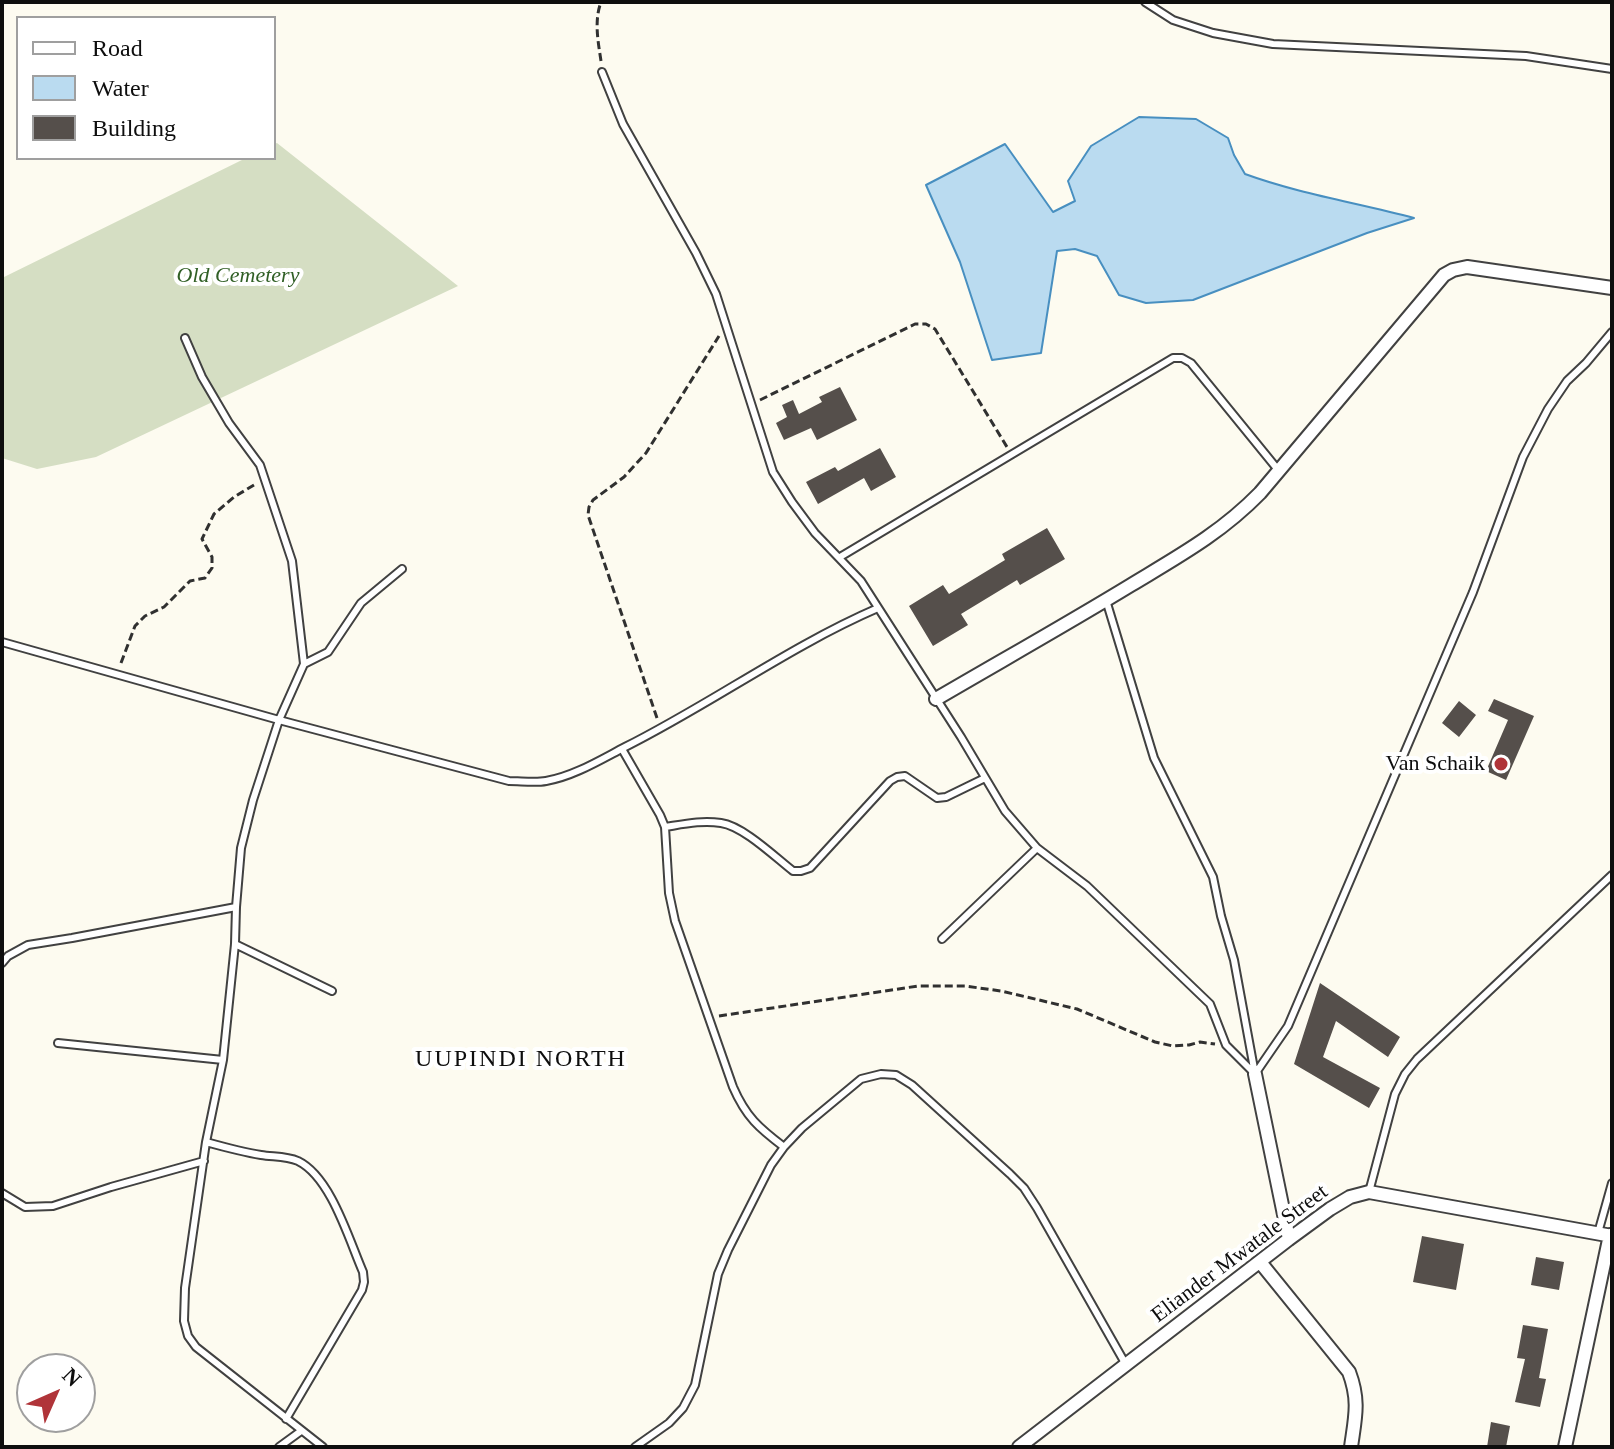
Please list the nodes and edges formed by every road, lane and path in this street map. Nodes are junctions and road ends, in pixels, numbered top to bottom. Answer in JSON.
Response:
{"nodes":[{"id":1,"x":601,"y":2,"type":"edge"},
{"id":2,"x":1145,"y":2,"type":"edge"},
{"id":3,"x":1612,"y":69,"type":"edge"},
{"id":4,"x":602,"y":72,"type":"joint"},
{"id":5,"x":1612,"y":288,"type":"edge"},
{"id":6,"x":726,"y":325,"type":"junction"},
{"id":7,"x":1612,"y":332,"type":"edge"},
{"id":8,"x":185,"y":338,"type":"dead end"},
{"id":9,"x":751,"y":405,"type":"junction"},
{"id":10,"x":1012,"y":453,"type":"junction"},
{"id":11,"x":1279,"y":471,"type":"junction"},
{"id":12,"x":264,"y":479,"type":"junction"},
{"id":13,"x":840,"y":557,"type":"junction"},
{"id":14,"x":402,"y":569,"type":"dead end"},
{"id":15,"x":1106,"y":600,"type":"junction"},
{"id":16,"x":878,"y":608,"type":"junction"},
{"id":17,"x":2,"y":642,"type":"edge"},
{"id":18,"x":304,"y":664,"type":"junction"},
{"id":19,"x":116,"y":674,"type":"junction"},
{"id":20,"x":936,"y":699,"type":"junction"},
{"id":21,"x":279,"y":720,"type":"junction"},
{"id":22,"x":661,"y":730,"type":"junction"},
{"id":23,"x":622,"y":749,"type":"junction"},
{"id":24,"x":985,"y":778,"type":"junction"},
{"id":25,"x":665,"y":827,"type":"junction"},
{"id":26,"x":1037,"y":848,"type":"junction"},
{"id":27,"x":1612,"y":875,"type":"edge"},
{"id":28,"x":236,"y":907,"type":"junction"},
{"id":29,"x":942,"y":939,"type":"dead end"},
{"id":30,"x":235,"y":944,"type":"junction"},
{"id":31,"x":2,"y":963,"type":"edge"},
{"id":32,"x":332,"y":991,"type":"dead end"},
{"id":33,"x":708,"y":1017,"type":"junction"},
{"id":34,"x":58,"y":1043,"type":"dead end"},
{"id":35,"x":1226,"y":1045,"type":"junction"},
{"id":36,"x":223,"y":1060,"type":"junction"},
{"id":37,"x":1255,"y":1074,"type":"junction"},
{"id":38,"x":206,"y":1142,"type":"junction"},
{"id":39,"x":784,"y":1147,"type":"junction"},
{"id":40,"x":204,"y":1161,"type":"junction"},
{"id":41,"x":1612,"y":1183,"type":"edge"},
{"id":42,"x":1369,"y":1192,"type":"junction"},
{"id":43,"x":2,"y":1193,"type":"edge"},
{"id":44,"x":1607,"y":1235,"type":"edge"},
{"id":45,"x":1289,"y":1239,"type":"junction"},
{"id":46,"x":1260,"y":1262,"type":"junction"},
{"id":47,"x":1126,"y":1365,"type":"junction"},
{"id":48,"x":286,"y":1419,"type":"junction"},
{"id":49,"x":301,"y":1431,"type":"junction"},
{"id":50,"x":1569,"y":1446,"type":"edge"},
{"id":51,"x":279,"y":1447,"type":"edge"},
{"id":52,"x":323,"y":1447,"type":"edge"},
{"id":53,"x":635,"y":1447,"type":"edge"},
{"id":54,"x":1019,"y":1447,"type":"edge"},
{"id":55,"x":1351,"y":1447,"type":"edge"}],
"edges":[{"from":1,"to":4,"type":"path"},
{"from":2,"to":3,"type":"lane"},
{"from":4,"to":6,"type":"lane"},
{"from":5,"to":11,"type":"street"},
{"from":6,"to":9,"type":"lane"},
{"from":6,"to":22,"type":"path"},
{"from":7,"to":37,"type":"lane"},
{"from":8,"to":12,"type":"lane"},
{"from":9,"to":10,"type":"path"},
{"from":9,"to":13,"type":"lane"},
{"from":10,"to":11,"type":"lane"},
{"from":10,"to":13,"type":"lane"},
{"from":11,"to":15,"type":"street"},
{"from":12,"to":18,"type":"lane"},
{"from":12,"to":19,"type":"path"},
{"from":13,"to":16,"type":"lane"},
{"from":14,"to":18,"type":"lane"},
{"from":15,"to":20,"type":"street"},
{"from":15,"to":37,"type":"lane"},
{"from":16,"to":20,"type":"lane"},
{"from":16,"to":22,"type":"lane"},
{"from":17,"to":19,"type":"lane"},
{"from":18,"to":21,"type":"lane"},
{"from":19,"to":21,"type":"lane"},
{"from":20,"to":24,"type":"lane"},
{"from":21,"to":23,"type":"lane"},
{"from":21,"to":28,"type":"lane"},
{"from":22,"to":23,"type":"lane"},
{"from":23,"to":25,"type":"lane"},
{"from":24,"to":25,"type":"lane"},
{"from":24,"to":26,"type":"lane"},
{"from":25,"to":33,"type":"lane"},
{"from":26,"to":29,"type":"lane"},
{"from":26,"to":35,"type":"lane"},
{"from":27,"to":42,"type":"lane"},
{"from":28,"to":30,"type":"lane"},
{"from":28,"to":31,"type":"lane"},
{"from":30,"to":32,"type":"lane"},
{"from":30,"to":36,"type":"lane"},
{"from":33,"to":35,"type":"path"},
{"from":33,"to":39,"type":"lane"},
{"from":34,"to":36,"type":"lane"},
{"from":35,"to":37,"type":"lane"},
{"from":36,"to":38,"type":"lane"},
{"from":37,"to":45,"type":"street"},
{"from":38,"to":40,"type":"lane"},
{"from":38,"to":48,"type":"lane"},
{"from":39,"to":47,"type":"lane"},
{"from":39,"to":53,"type":"lane"},
{"from":40,"to":43,"type":"lane"},
{"from":40,"to":48,"type":"lane"},
{"from":41,"to":44,"type":"lane"},
{"from":42,"to":44,"type":"street"},
{"from":42,"to":45,"type":"street","name":"Eliander Mwatale Street"},
{"from":44,"to":50,"type":"street"},
{"from":45,"to":46,"type":"street","name":"Eliander Mwatale Street"},
{"from":46,"to":47,"type":"street","name":"Eliander Mwatale Street"},
{"from":46,"to":55,"type":"street"},
{"from":47,"to":54,"type":"street","name":"Eliander Mwatale Street"},
{"from":48,"to":49,"type":"lane"},
{"from":49,"to":51,"type":"lane"},
{"from":49,"to":52,"type":"lane"}]}
